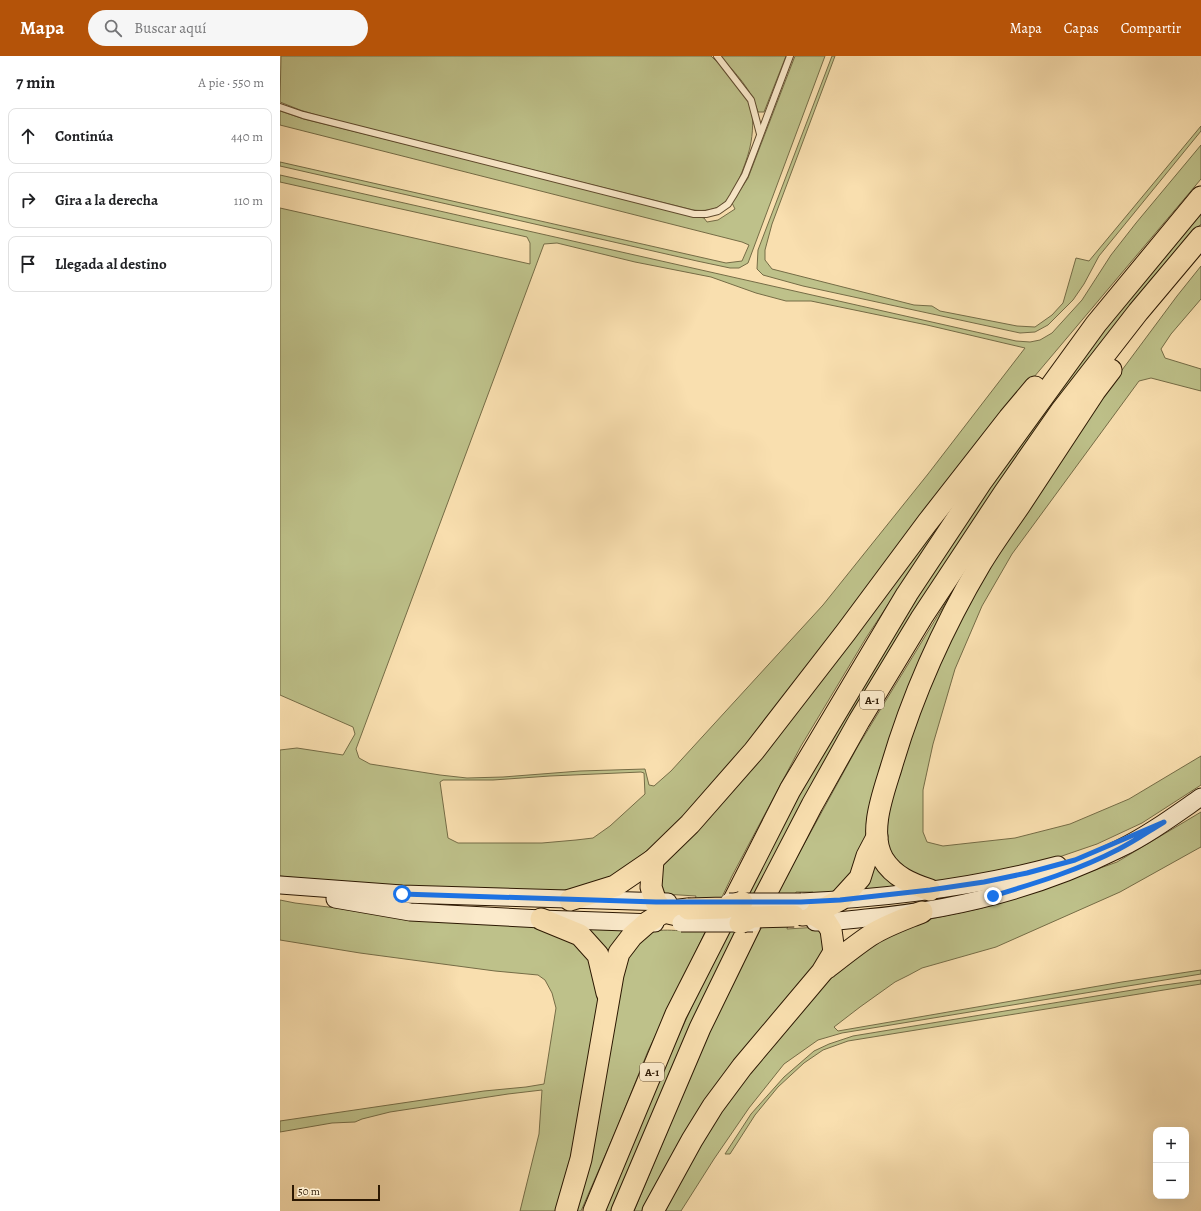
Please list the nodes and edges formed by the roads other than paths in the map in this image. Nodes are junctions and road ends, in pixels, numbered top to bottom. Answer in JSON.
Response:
{"nodes":[{"id":1,"x":717,"y":56,"type":"edge"},
{"id":2,"x":790,"y":56,"type":"edge"},
{"id":3,"x":280,"y":107,"type":"edge"},
{"id":4,"x":760,"y":134,"type":"junction"},
{"id":5,"x":1201,"y":197,"type":"edge"},
{"id":6,"x":1201,"y":237,"type":"edge"},
{"id":7,"x":1201,"y":244,"type":"edge"},
{"id":8,"x":1096,"y":324,"type":"junction"},
{"id":9,"x":1201,"y":797,"type":"edge"},
{"id":10,"x":1164,"y":822,"type":"junction"},
{"id":11,"x":876,"y":837,"type":"junction"},
{"id":12,"x":653,"y":860,"type":"junction"},
{"id":13,"x":280,"y":886,"type":"edge"},
{"id":14,"x":280,"y":889,"type":"edge"},
{"id":15,"x":930,"y":890,"type":"junction"},
{"id":16,"x":570,"y":900,"type":"junction"},
{"id":17,"x":840,"y":900,"type":"junction"},
{"id":18,"x":673,"y":912,"type":"junction"},
{"id":19,"x":922,"y":912,"type":"junction"},
{"id":20,"x":804,"y":914,"type":"junction"},
{"id":21,"x":541,"y":919,"type":"junction"},
{"id":22,"x":822,"y":972,"type":"junction"},
{"id":23,"x":609,"y":1001,"type":"junction"},
{"id":24,"x":566,"y":1211,"type":"edge"},
{"id":25,"x":594,"y":1211,"type":"edge"},
{"id":26,"x":622,"y":1211,"type":"edge"},
{"id":27,"x":653,"y":1211,"type":"edge"}],
"edges":[{"from":1,"to":4,"type":"lane"},
{"from":2,"to":4,"type":"lane"},
{"from":3,"to":4,"type":"lane"},
{"from":5,"to":8,"type":"highway","number":"A-1"},
{"from":6,"to":26,"type":"highway","number":"A-1"},
{"from":7,"to":11,"type":"highway"},
{"from":8,"to":12,"type":"highway"},
{"from":8,"to":25,"type":"highway","number":"A-1"},
{"from":9,"to":10,"type":"street"},
{"from":10,"to":15,"type":"street"},
{"from":10,"to":19,"type":"street"},
{"from":11,"to":15,"type":"highway"},
{"from":11,"to":17,"type":"highway"},
{"from":12,"to":16,"type":"highway"},
{"from":12,"to":18,"type":"highway"},
{"from":13,"to":16,"type":"street"},
{"from":14,"to":21,"type":"street"},
{"from":15,"to":17,"type":"street"},
{"from":16,"to":18,"type":"street"},
{"from":17,"to":20,"type":"highway"},
{"from":18,"to":20,"type":"highway","bridge":true},
{"from":18,"to":20,"type":"highway","bridge":true},
{"from":18,"to":21,"type":"street"},
{"from":18,"to":23,"type":"highway"},
{"from":19,"to":20,"type":"street"},
{"from":19,"to":22,"type":"highway"},
{"from":20,"to":22,"type":"highway"},
{"from":21,"to":23,"type":"highway"},
{"from":22,"to":27,"type":"highway"},
{"from":23,"to":24,"type":"highway"}]}
